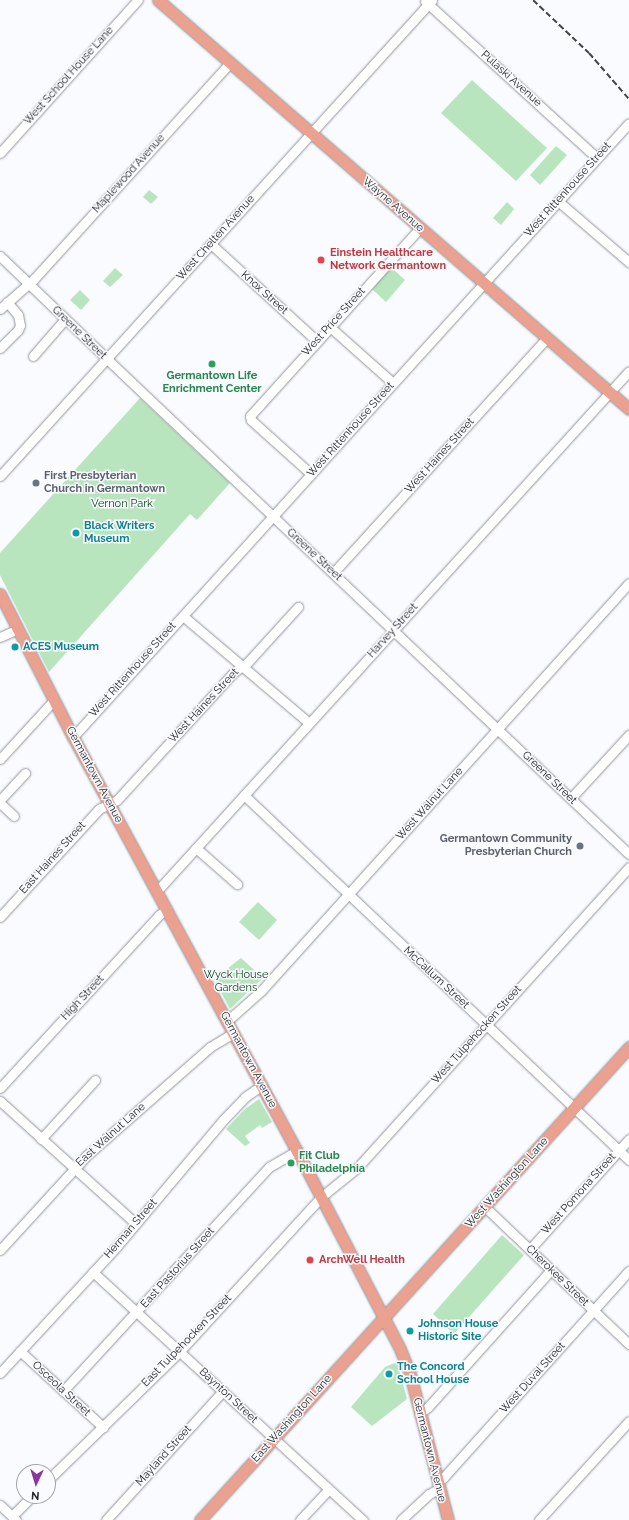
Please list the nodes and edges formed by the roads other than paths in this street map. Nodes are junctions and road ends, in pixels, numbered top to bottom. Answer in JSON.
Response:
{"nodes":[{"id":1,"x":138,"y":0,"type":"edge"},
{"id":2,"x":158,"y":0,"type":"edge"},
{"id":3,"x":429,"y":1,"type":"edge"},
{"id":4,"x":230,"y":63,"type":"junction"},
{"id":5,"x":629,"y":123,"type":"edge"},
{"id":6,"x":310,"y":134,"type":"junction"},
{"id":7,"x":0,"y":153,"type":"edge"},
{"id":8,"x":597,"y":158,"type":"junction"},
{"id":9,"x":558,"y":201,"type":"junction"},
{"id":10,"x":420,"y":228,"type":"junction"},
{"id":11,"x":211,"y":244,"type":"junction"},
{"id":12,"x":0,"y":256,"type":"edge"},
{"id":13,"x":629,"y":262,"type":"edge"},
{"id":14,"x":484,"y":283,"type":"junction"},
{"id":15,"x":29,"y":284,"type":"junction"},
{"id":16,"x":4,"y":306,"type":"edge"},
{"id":17,"x":65,"y":319,"type":"junction"},
{"id":18,"x":330,"y":327,"type":"junction"},
{"id":19,"x":547,"y":338,"type":"junction"},
{"id":20,"x":318,"y":341,"type":"junction"},
{"id":21,"x":0,"y":348,"type":"edge"},
{"id":22,"x":32,"y":356,"type":"dead end"},
{"id":23,"x":106,"y":359,"type":"junction"},
{"id":24,"x":629,"y":371,"type":"edge"},
{"id":25,"x":393,"y":383,"type":"junction"},
{"id":26,"x":609,"y":392,"type":"junction"},
{"id":27,"x":629,"y":409,"type":"edge"},
{"id":28,"x":311,"y":474,"type":"junction"},
{"id":29,"x":0,"y":476,"type":"edge"},
{"id":30,"x":273,"y":516,"type":"junction"},
{"id":31,"x":334,"y":573,"type":"junction"},
{"id":32,"x":629,"y":583,"type":"edge"},
{"id":33,"x":0,"y":594,"type":"edge"},
{"id":34,"x":298,"y":607,"type":"dead end"},
{"id":35,"x":183,"y":616,"type":"junction"},
{"id":36,"x":18,"y":629,"type":"junction"},
{"id":37,"x":393,"y":630,"type":"junction"},
{"id":38,"x":0,"y":637,"type":"edge"},
{"id":39,"x":242,"y":666,"type":"junction"},
{"id":40,"x":54,"y":700,"type":"junction"},
{"id":41,"x":309,"y":723,"type":"junction"},
{"id":42,"x":497,"y":729,"type":"junction"},
{"id":43,"x":629,"y":735,"type":"edge"},
{"id":44,"x":73,"y":737,"type":"junction"},
{"id":45,"x":0,"y":759,"type":"edge"},
{"id":46,"x":25,"y":773,"type":"dead end"},
{"id":47,"x":244,"y":795,"type":"junction"},
{"id":48,"x":571,"y":798,"type":"junction"},
{"id":49,"x":0,"y":802,"type":"edge"},
{"id":50,"x":110,"y":805,"type":"junction"},
{"id":51,"x":14,"y":816,"type":"dead end"},
{"id":52,"x":196,"y":848,"type":"junction"},
{"id":53,"x":629,"y":854,"type":"edge"},
{"id":54,"x":629,"y":868,"type":"edge"},
{"id":55,"x":237,"y":884,"type":"dead end"},
{"id":56,"x":157,"y":891,"type":"junction"},
{"id":57,"x":348,"y":894,"type":"junction"},
{"id":58,"x":167,"y":910,"type":"junction"},
{"id":59,"x":0,"y":917,"type":"edge"},
{"id":60,"x":227,"y":1021,"type":"junction"},
{"id":61,"x":486,"y":1025,"type":"junction"},
{"id":62,"x":234,"y":1033,"type":"junction"},
{"id":63,"x":629,"y":1047,"type":"edge"},
{"id":64,"x":95,"y":1080,"type":"dead end"},
{"id":65,"x":262,"y":1085,"type":"junction"},
{"id":66,"x":0,"y":1088,"type":"edge"},
{"id":67,"x":0,"y":1101,"type":"edge"},
{"id":68,"x":574,"y":1108,"type":"junction"},
{"id":69,"x":41,"y":1139,"type":"junction"},
{"id":70,"x":629,"y":1140,"type":"edge"},
{"id":71,"x":297,"y":1151,"type":"junction"},
{"id":72,"x":619,"y":1151,"type":"junction"},
{"id":73,"x":629,"y":1160,"type":"edge"},
{"id":74,"x":74,"y":1169,"type":"junction"},
{"id":75,"x":321,"y":1197,"type":"junction"},
{"id":76,"x":485,"y":1207,"type":"junction"},
{"id":77,"x":136,"y":1224,"type":"junction"},
{"id":78,"x":0,"y":1250,"type":"edge"},
{"id":79,"x":530,"y":1250,"type":"junction"},
{"id":80,"x":551,"y":1270,"type":"junction"},
{"id":81,"x":93,"y":1272,"type":"junction"},
{"id":82,"x":629,"y":1272,"type":"edge"},
{"id":83,"x":594,"y":1311,"type":"junction"},
{"id":84,"x":137,"y":1312,"type":"junction"},
{"id":85,"x":384,"y":1318,"type":"junction"},
{"id":86,"x":629,"y":1344,"type":"edge"},
{"id":87,"x":20,"y":1351,"type":"junction"},
{"id":88,"x":180,"y":1351,"type":"junction"},
{"id":89,"x":0,"y":1373,"type":"edge"},
{"id":90,"x":63,"y":1391,"type":"junction"},
{"id":91,"x":223,"y":1391,"type":"junction"},
{"id":92,"x":419,"y":1414,"type":"junction"},
{"id":93,"x":629,"y":1421,"type":"edge"},
{"id":94,"x":103,"y":1427,"type":"junction"},
{"id":95,"x":274,"y":1439,"type":"junction"},
{"id":96,"x":56,"y":1472,"type":"edge"},
{"id":97,"x":437,"y":1486,"type":"junction"},
{"id":98,"x":329,"y":1489,"type":"junction"},
{"id":99,"x":21,"y":1504,"type":"edge"},
{"id":100,"x":9,"y":1513,"type":"edge"},
{"id":101,"x":0,"y":1518,"type":"edge"},
{"id":102,"x":543,"y":1519,"type":"edge"},
{"id":103,"x":106,"y":1520,"type":"edge"},
{"id":104,"x":200,"y":1520,"type":"edge"},
{"id":105,"x":300,"y":1520,"type":"edge"},
{"id":106,"x":363,"y":1520,"type":"edge"},
{"id":107,"x":401,"y":1520,"type":"edge"},
{"id":108,"x":448,"y":1520,"type":"edge"}],
"edges":[{"from":1,"to":7,"type":"street","name":"West School House Lane"},
{"from":2,"to":4,"type":"main road","name":"Wayne Avenue"},
{"from":3,"to":6,"type":"street","name":"West Chelten Avenue"},
{"from":3,"to":8,"type":"street","name":"Pulaski Avenue"},
{"from":4,"to":6,"type":"main road","name":"Wayne Avenue"},
{"from":4,"to":15,"type":"street","name":"Maplewood Avenue"},
{"from":5,"to":8,"type":"street","name":"West Rittenhouse Street"},
{"from":6,"to":10,"type":"main road","name":"Wayne Avenue"},
{"from":6,"to":11,"type":"street","name":"West Chelten Avenue"},
{"from":8,"to":9,"type":"street","name":"West Rittenhouse Street"},
{"from":9,"to":13,"type":"street"},
{"from":9,"to":14,"type":"street","name":"West Rittenhouse Street"},
{"from":10,"to":14,"type":"main road","name":"Wayne Avenue"},
{"from":10,"to":18,"type":"street","name":"West Price Street"},
{"from":11,"to":20,"type":"street","name":"Knox Street"},
{"from":11,"to":23,"type":"street","name":"West Chelten Avenue"},
{"from":12,"to":15,"type":"street","name":"Greene Street"},
{"from":14,"to":19,"type":"main road","name":"Wayne Avenue"},
{"from":14,"to":25,"type":"street","name":"West Rittenhouse Street"},
{"from":15,"to":16,"type":"street","name":"Maplewood Avenue"},
{"from":15,"to":17,"type":"street","name":"Greene Street"},
{"from":16,"to":21,"type":"street"},
{"from":17,"to":22,"type":"street"},
{"from":17,"to":23,"type":"street","name":"Greene Street"},
{"from":18,"to":20,"type":"street","name":"West Price Street"},
{"from":18,"to":25,"type":"street"},
{"from":19,"to":26,"type":"main road","name":"Wayne Avenue"},
{"from":19,"to":31,"type":"street","name":"West Haines Street"},
{"from":20,"to":28,"type":"street","name":"West Price Street"},
{"from":23,"to":29,"type":"street","name":"West Chelten Avenue"},
{"from":23,"to":30,"type":"street","name":"Greene Street"},
{"from":24,"to":26,"type":"street","name":"Harvey Street"},
{"from":25,"to":28,"type":"street","name":"West Rittenhouse Street"},
{"from":26,"to":27,"type":"main road","name":"Wayne Avenue"},
{"from":26,"to":37,"type":"street","name":"Harvey Street"},
{"from":28,"to":30,"type":"street","name":"West Rittenhouse Street"},
{"from":30,"to":31,"type":"street","name":"Greene Street"},
{"from":30,"to":35,"type":"street","name":"West Rittenhouse Street"},
{"from":31,"to":37,"type":"street","name":"Greene Street"},
{"from":32,"to":42,"type":"street","name":"West Walnut Lane"},
{"from":33,"to":36,"type":"main road","name":"Germantown Avenue"},
{"from":34,"to":39,"type":"street","name":"West Haines Street"},
{"from":35,"to":39,"type":"street"},
{"from":35,"to":44,"type":"street","name":"West Rittenhouse Street"},
{"from":36,"to":38,"type":"street"},
{"from":36,"to":40,"type":"main road","name":"Germantown Avenue"},
{"from":37,"to":41,"type":"street","name":"Harvey Street"},
{"from":37,"to":42,"type":"street","name":"Greene Street"},
{"from":39,"to":41,"type":"street"},
{"from":39,"to":50,"type":"street","name":"West Haines Street"},
{"from":40,"to":44,"type":"main road","name":"Germantown Avenue"},
{"from":40,"to":45,"type":"street"},
{"from":41,"to":47,"type":"street","name":"Harvey Street"},
{"from":42,"to":48,"type":"street","name":"Greene Street"},
{"from":42,"to":57,"type":"street","name":"West Walnut Lane"},
{"from":43,"to":48,"type":"street"},
{"from":44,"to":50,"type":"main road","name":"Germantown Avenue"},
{"from":46,"to":49,"type":"street"},
{"from":47,"to":52,"type":"street","name":"Harvey Street"},
{"from":47,"to":57,"type":"street","name":"McCallum Street"},
{"from":48,"to":53,"type":"street","name":"Greene Street"},
{"from":49,"to":51,"type":"street"},
{"from":50,"to":56,"type":"main road","name":"Germantown Avenue"},
{"from":50,"to":59,"type":"street","name":"East Haines Street"},
{"from":52,"to":55,"type":"street"},
{"from":52,"to":56,"type":"street","name":"Harvey Street"},
{"from":54,"to":61,"type":"street","name":"West Tulpehocken Street"},
{"from":56,"to":58,"type":"main road","name":"Germantown Avenue"},
{"from":57,"to":60,"type":"street","name":"West Walnut Lane"},
{"from":57,"to":61,"type":"street","name":"McCallum Street"},
{"from":58,"to":60,"type":"main road","name":"Germantown Avenue"},
{"from":58,"to":66,"type":"street","name":"High Street"},
{"from":60,"to":62,"type":"main road","name":"Germantown Avenue"},
{"from":61,"to":68,"type":"street","name":"McCallum Street"},
{"from":61,"to":75,"type":"street","name":"West Tulpehocken Street"},
{"from":62,"to":65,"type":"main road","name":"Germantown Avenue"},
{"from":62,"to":74,"type":"street","name":"East Walnut Lane"},
{"from":63,"to":68,"type":"main road","name":"West Washington Lane"},
{"from":64,"to":69,"type":"street"},
{"from":65,"to":71,"type":"main road","name":"Germantown Avenue"},
{"from":65,"to":77,"type":"street","name":"Herman Street"},
{"from":67,"to":69,"type":"street"},
{"from":68,"to":72,"type":"street","name":"McCallum Street"},
{"from":68,"to":76,"type":"main road","name":"West Washington Lane"},
{"from":69,"to":74,"type":"street"},
{"from":70,"to":72,"type":"street","name":"West Pomona Street"},
{"from":71,"to":75,"type":"main road","name":"Germantown Avenue"},
{"from":71,"to":84,"type":"street","name":"East Pastorius Street"},
{"from":72,"to":73,"type":"street","name":"McCallum Street"},
{"from":72,"to":79,"type":"street","name":"West Pomona Street"},
{"from":74,"to":77,"type":"street"},
{"from":74,"to":78,"type":"street","name":"East Walnut Lane"},
{"from":75,"to":85,"type":"main road","name":"Germantown Avenue"},
{"from":75,"to":88,"type":"street","name":"East Tulpehocken Street"},
{"from":76,"to":79,"type":"street","name":"Cherokee Street"},
{"from":76,"to":85,"type":"main road","name":"West Washington Lane"},
{"from":77,"to":81,"type":"street","name":"Herman Street"},
{"from":79,"to":80,"type":"street","name":"Cherokee Street"},
{"from":80,"to":83,"type":"street","name":"Cherokee Street"},
{"from":80,"to":92,"type":"street"},
{"from":81,"to":84,"type":"street","name":"Baynton Street"},
{"from":81,"to":87,"type":"street","name":"Herman Street"},
{"from":82,"to":83,"type":"street","name":"West Duval Street"},
{"from":83,"to":86,"type":"street","name":"Cherokee Street"},
{"from":83,"to":97,"type":"street","name":"West Duval Street"},
{"from":84,"to":88,"type":"street","name":"Baynton Street"},
{"from":84,"to":90,"type":"street","name":"East Pastorius Street"},
{"from":85,"to":92,"type":"main road","name":"Germantown Avenue"},
{"from":85,"to":95,"type":"main road","name":"East Washington Lane"},
{"from":87,"to":89,"type":"street","name":"Herman Street"},
{"from":87,"to":90,"type":"street","name":"Osceola Street"},
{"from":88,"to":91,"type":"street","name":"Baynton Street"},
{"from":88,"to":94,"type":"street","name":"East Tulpehocken Street"},
{"from":90,"to":94,"type":"street","name":"Osceola Street"},
{"from":91,"to":95,"type":"street","name":"Baynton Street"},
{"from":91,"to":103,"type":"street","name":"Mayland Street"},
{"from":92,"to":97,"type":"main road","name":"Germantown Avenue"},
{"from":93,"to":102,"type":"street"},
{"from":94,"to":96,"type":"street","name":"East Tulpehocken Street"},
{"from":95,"to":98,"type":"street","name":"Baynton Street"},
{"from":95,"to":104,"type":"main road","name":"East Washington Lane"},
{"from":97,"to":107,"type":"street","name":"West Duval Street"},
{"from":97,"to":108,"type":"main road","name":"Germantown Avenue"},
{"from":98,"to":105,"type":"street"},
{"from":98,"to":106,"type":"street","name":"Baynton Street"},
{"from":99,"to":100,"type":"street"},
{"from":100,"to":101,"type":"street"}]}
